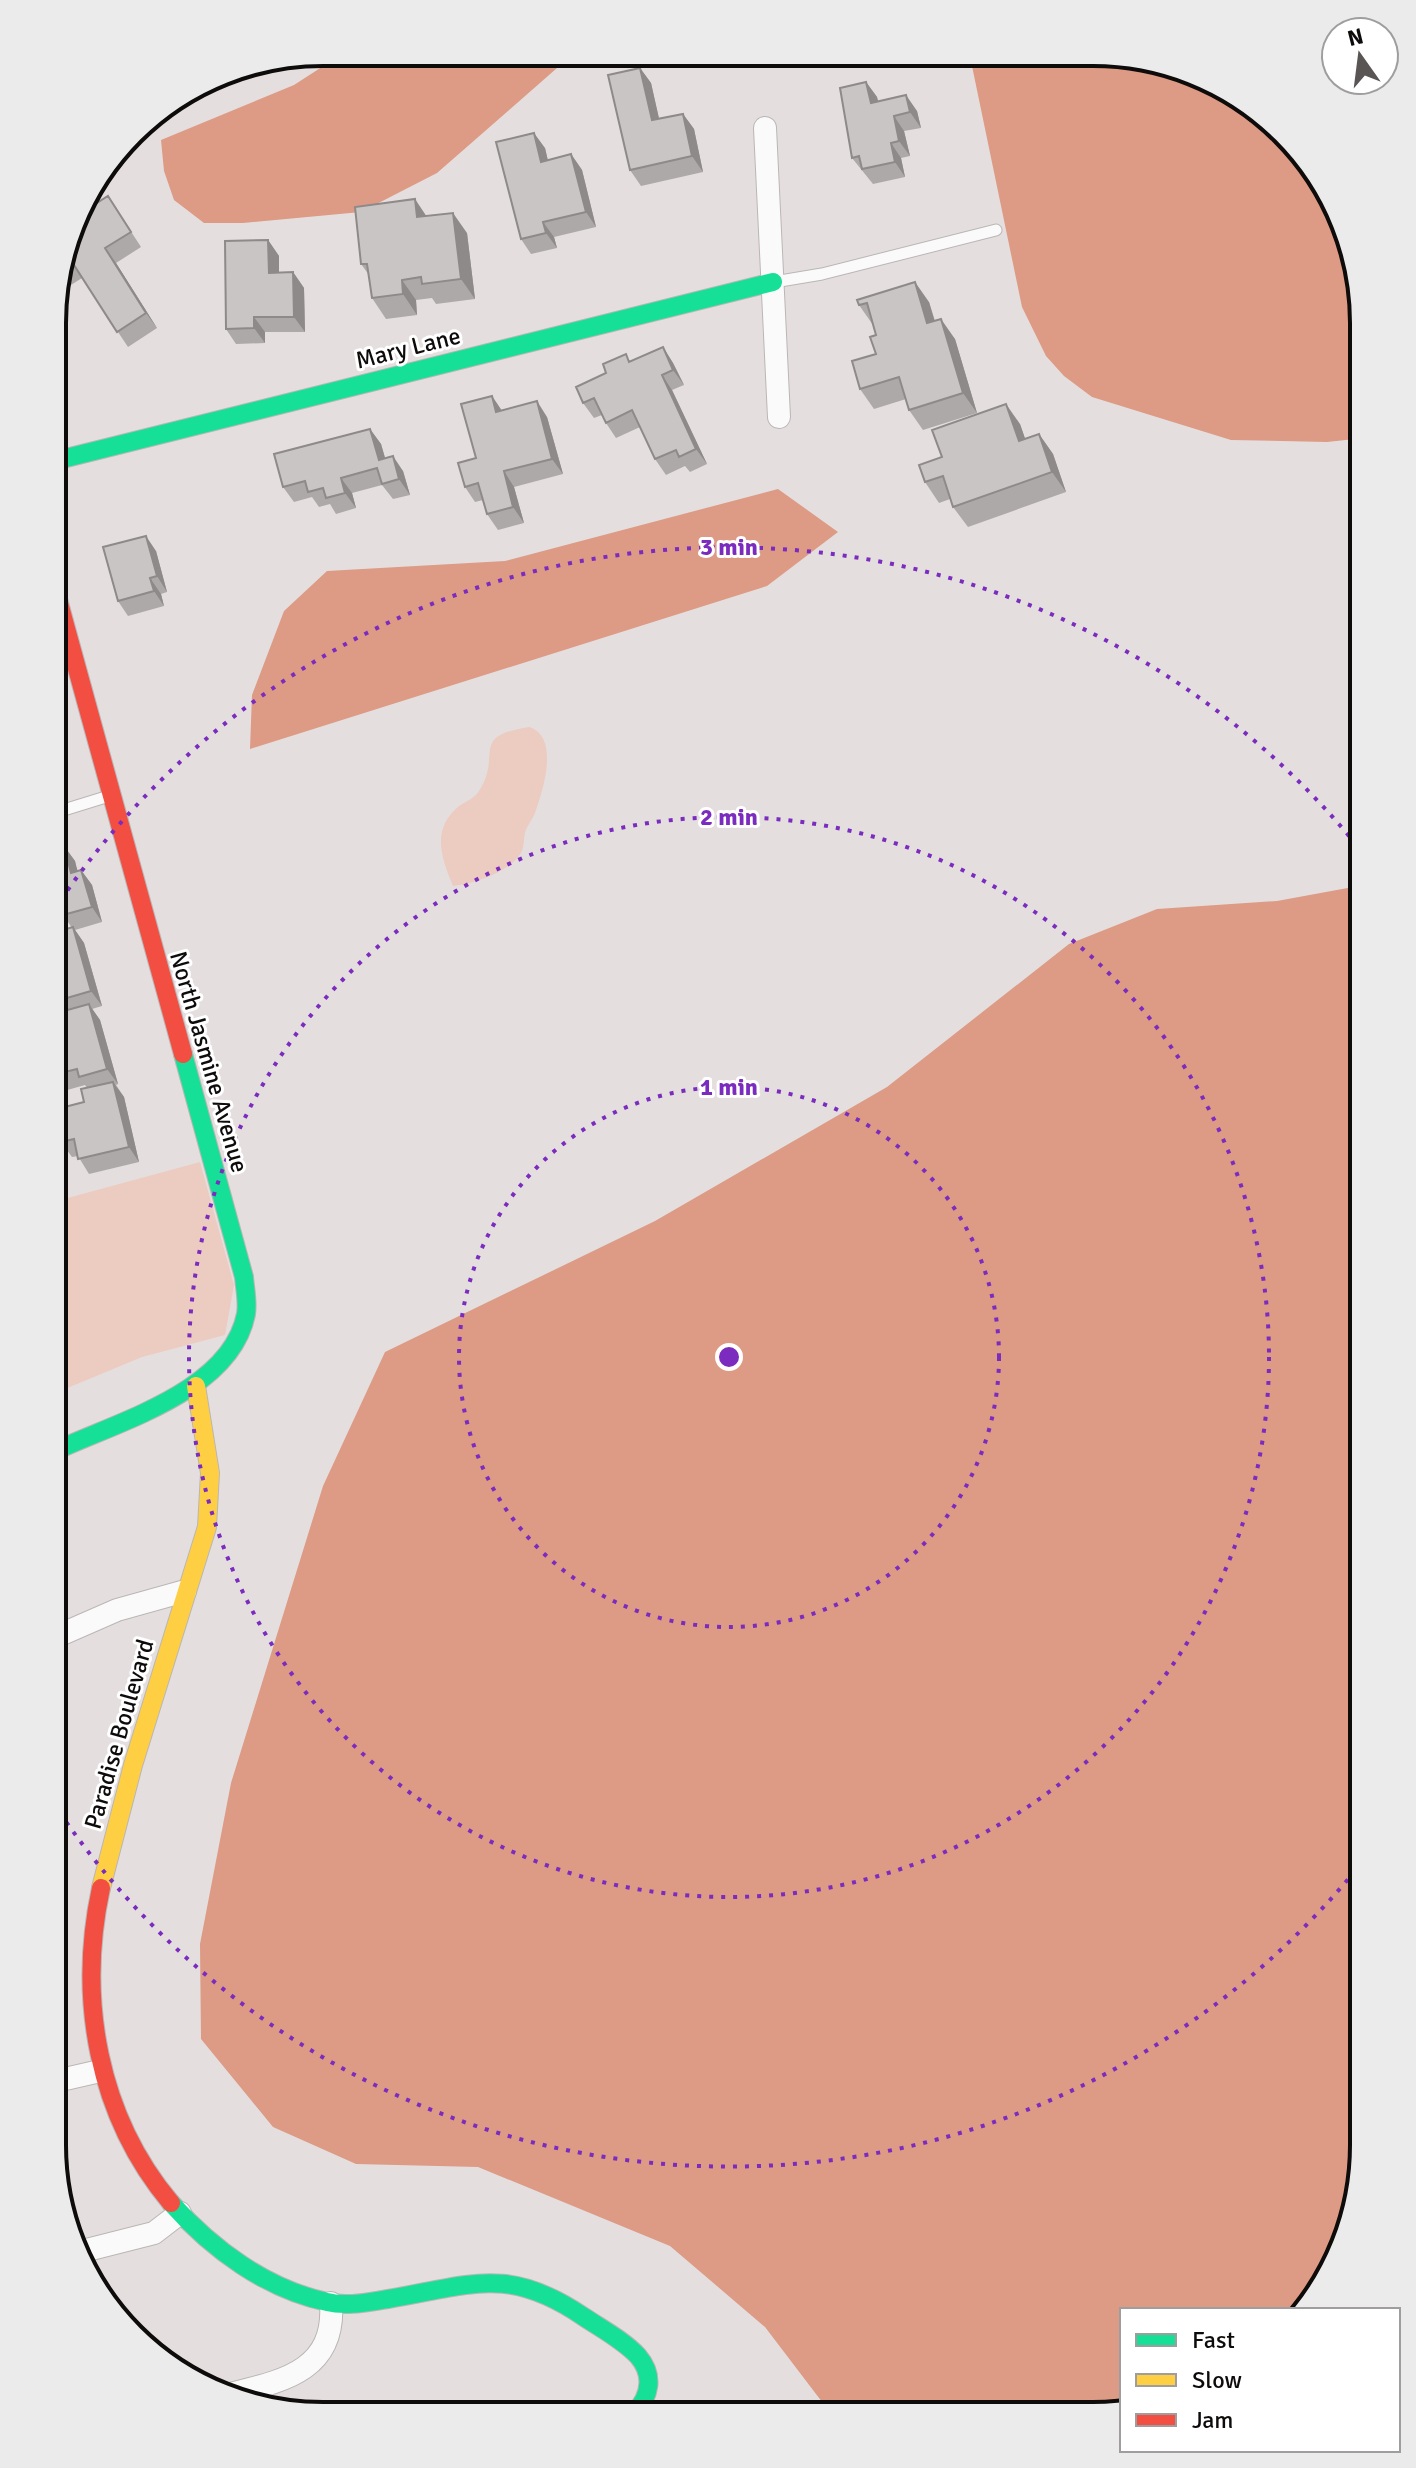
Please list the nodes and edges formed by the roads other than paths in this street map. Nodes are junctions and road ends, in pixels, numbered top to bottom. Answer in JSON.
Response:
{"nodes":[{"id":1,"x":765,"y":128,"type":"dead end"},
{"id":2,"x":996,"y":230,"type":"dead end"},
{"id":3,"x":773,"y":282,"type":"junction"},
{"id":4,"x":779,"y":417,"type":"dead end"},
{"id":5,"x":66,"y":458,"type":"edge"},
{"id":6,"x":66,"y":630,"type":"edge"},
{"id":7,"x":110,"y":796,"type":"junction"},
{"id":8,"x":66,"y":809,"type":"edge"},
{"id":9,"x":196,"y":1386,"type":"junction"},
{"id":10,"x":66,"y":1446,"type":"edge"},
{"id":11,"x":185,"y":1591,"type":"junction"},
{"id":12,"x":66,"y":1632,"type":"edge"},
{"id":13,"x":100,"y":2071,"type":"junction"},
{"id":14,"x":66,"y":2079,"type":"edge"},
{"id":15,"x":180,"y":2213,"type":"junction"},
{"id":16,"x":88,"y":2250,"type":"edge"},
{"id":17,"x":331,"y":2303,"type":"junction"},
{"id":18,"x":246,"y":2389,"type":"edge"},
{"id":19,"x":642,"y":2402,"type":"edge"}],
"edges":[{"from":1,"to":3,"type":"street"},
{"from":2,"to":3,"type":"lane"},
{"from":3,"to":4,"type":"street"},
{"from":3,"to":5,"type":"street","name":"Mary Lane"},
{"from":6,"to":7,"type":"street","name":"North Jasmine Avenue"},
{"from":7,"to":8,"type":"lane"},
{"from":7,"to":9,"type":"street","name":"North Jasmine Avenue"},
{"from":9,"to":10,"type":"street","name":"North Jasmine Avenue"},
{"from":9,"to":11,"type":"street","name":"Paradise Boulevard"},
{"from":11,"to":12,"type":"street"},
{"from":11,"to":13,"type":"street","name":"Paradise Boulevard"},
{"from":13,"to":14,"type":"street"},
{"from":13,"to":15,"type":"street","name":"Paradise Boulevard"},
{"from":15,"to":16,"type":"street"},
{"from":15,"to":17,"type":"street","name":"Paradise Boulevard"},
{"from":17,"to":18,"type":"street"},
{"from":17,"to":19,"type":"street","name":"Paradise Boulevard"}]}
